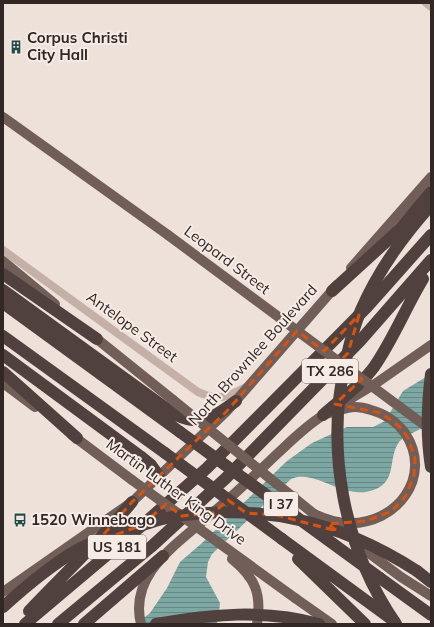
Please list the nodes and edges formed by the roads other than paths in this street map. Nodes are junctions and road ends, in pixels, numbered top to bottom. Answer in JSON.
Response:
{"nodes":[{"id":1,"x":426,"y":3,"type":"edge"},
{"id":2,"x":431,"y":7,"type":"edge"},
{"id":3,"x":3,"y":117,"type":"edge"},
{"id":4,"x":431,"y":177,"type":"edge"},
{"id":5,"x":431,"y":192,"type":"edge"},
{"id":6,"x":431,"y":204,"type":"edge"},
{"id":7,"x":431,"y":235,"type":"edge"},
{"id":8,"x":3,"y":250,"type":"edge"},
{"id":9,"x":431,"y":260,"type":"edge"},
{"id":10,"x":3,"y":261,"type":"edge"},
{"id":11,"x":431,"y":264,"type":"edge"},
{"id":12,"x":3,"y":274,"type":"edge"},
{"id":13,"x":3,"y":290,"type":"edge"},
{"id":14,"x":332,"y":290,"type":"junction"},
{"id":15,"x":3,"y":303,"type":"edge"},
{"id":16,"x":3,"y":336,"type":"edge"},
{"id":17,"x":97,"y":339,"type":"junction"},
{"id":18,"x":431,"y":345,"type":"edge"},
{"id":19,"x":3,"y":355,"type":"edge"},
{"id":20,"x":3,"y":372,"type":"edge"},
{"id":21,"x":431,"y":374,"type":"edge"},
{"id":22,"x":3,"y":383,"type":"edge"},
{"id":23,"x":252,"y":383,"type":"junction"},
{"id":24,"x":236,"y":401,"type":"junction"},
{"id":25,"x":323,"y":415,"type":"junction"},
{"id":26,"x":431,"y":430,"type":"edge"},
{"id":27,"x":76,"y":438,"type":"junction"},
{"id":28,"x":431,"y":467,"type":"edge"},
{"id":29,"x":207,"y":468,"type":"joint"},
{"id":30,"x":158,"y":476,"type":"junction"},
{"id":31,"x":226,"y":478,"type":"joint"},
{"id":32,"x":132,"y":502,"type":"junction"},
{"id":33,"x":169,"y":506,"type":"junction"},
{"id":34,"x":314,"y":514,"type":"junction"},
{"id":35,"x":163,"y":556,"type":"junction"},
{"id":36,"x":313,"y":568,"type":"junction"},
{"id":37,"x":431,"y":582,"type":"edge"},
{"id":38,"x":3,"y":592,"type":"edge"},
{"id":39,"x":431,"y":596,"type":"edge"},
{"id":40,"x":3,"y":607,"type":"edge"},
{"id":41,"x":431,"y":614,"type":"edge"},
{"id":42,"x":140,"y":621,"type":"edge"},
{"id":43,"x":17,"y":624,"type":"edge"},
{"id":44,"x":25,"y":624,"type":"edge"},
{"id":45,"x":58,"y":624,"type":"edge"},
{"id":46,"x":84,"y":624,"type":"edge"},
{"id":47,"x":156,"y":624,"type":"edge"},
{"id":48,"x":257,"y":624,"type":"edge"},
{"id":49,"x":319,"y":624,"type":"edge"},
{"id":50,"x":332,"y":624,"type":"edge"},
{"id":51,"x":365,"y":624,"type":"edge"},
{"id":52,"x":397,"y":624,"type":"edge"}],
"edges":[{"from":1,"to":2,"type":"street"},
{"from":3,"to":26,"type":"main road","name":"Leopard Street","bridge":true},
{"from":4,"to":14,"type":"main road","name":"North Brownlee Boulevard"},
{"from":5,"to":14,"type":"highway"},
{"from":6,"to":52,"type":"highway","bridge":true},
{"from":7,"to":29,"type":"highway","number":"TX 286"},
{"from":8,"to":23,"type":"street","name":"Antelope Street"},
{"from":9,"to":31,"type":"highway","number":"TX 286"},
{"from":10,"to":17,"type":"main road"},
{"from":11,"to":25,"type":"highway"},
{"from":12,"to":17,"type":"highway"},
{"from":13,"to":24,"type":"highway"},
{"from":14,"to":23,"type":"main road","name":"North Brownlee Boulevard"},
{"from":15,"to":41,"type":"highway","number":"I 37","bridge":true},
{"from":16,"to":36,"type":"highway","number":"I 37","bridge":true},
{"from":17,"to":34,"type":"main road","bridge":true},
{"from":18,"to":25,"type":"main road"},
{"from":19,"to":30,"type":"highway"},
{"from":20,"to":27,"type":"highway"},
{"from":21,"to":28,"type":"highway","bridge":true},
{"from":22,"to":27,"type":"main road","name":"Martin Luther King Drive"},
{"from":23,"to":24,"type":"main road","name":"North Brownlee Boulevard"},
{"from":24,"to":30,"type":"main road","name":"North Brownlee Boulevard"},
{"from":25,"to":34,"type":"main road"},
{"from":25,"to":35,"type":"main road"},
{"from":27,"to":33,"type":"main road","name":"Martin Luther King Drive","bridge":true},
{"from":29,"to":44,"type":"highway","number":"US 181"},
{"from":30,"to":32,"type":"main road","name":"North Brownlee Boulevard"},
{"from":31,"to":45,"type":"highway","number":"US 181"},
{"from":32,"to":38,"type":"main road","name":"North Brownlee Boulevard"},
{"from":32,"to":43,"type":"highway"},
{"from":33,"to":48,"type":"main road","bridge":true},
{"from":33,"to":50,"type":"main road","name":"Martin Luther King Drive","bridge":true},
{"from":34,"to":39,"type":"main road"},
{"from":35,"to":42,"type":"main road"},
{"from":35,"to":46,"type":"highway"},
{"from":36,"to":51,"type":"highway"},
{"from":36,"to":52,"type":"highway"},
{"from":37,"to":40,"type":"highway","bridge":true},
{"from":47,"to":49,"type":"highway","bridge":true}]}
